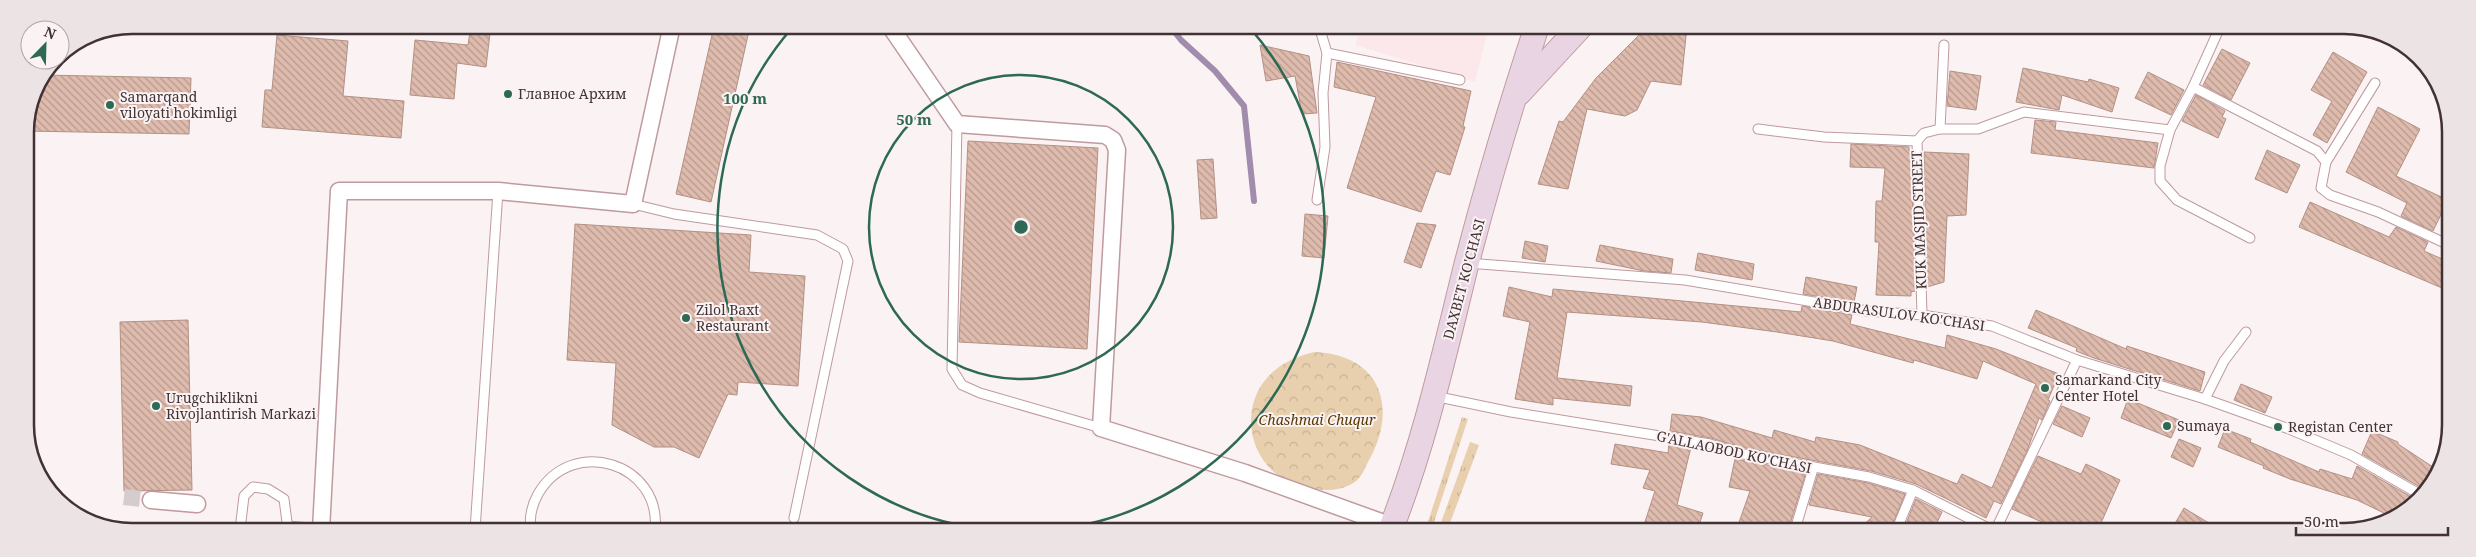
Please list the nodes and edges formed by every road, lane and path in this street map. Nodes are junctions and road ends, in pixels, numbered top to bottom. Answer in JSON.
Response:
{"nodes":[{"id":1,"x":670,"y":34,"type":"edge"},
{"id":2,"x":895,"y":34,"type":"edge"},
{"id":3,"x":1321,"y":34,"type":"edge"},
{"id":4,"x":1534,"y":34,"type":"edge"},
{"id":5,"x":1574,"y":34,"type":"edge"},
{"id":6,"x":2217,"y":34,"type":"edge"},
{"id":7,"x":1944,"y":45,"type":"dead end"},
{"id":8,"x":1327,"y":53,"type":"junction"},
{"id":9,"x":1460,"y":80,"type":"dead end"},
{"id":10,"x":2375,"y":83,"type":"dead end"},
{"id":11,"x":2193,"y":87,"type":"junction"},
{"id":12,"x":1512,"y":100,"type":"junction"},
{"id":13,"x":957,"y":124,"type":"junction"},
{"id":14,"x":1758,"y":129,"type":"dead end"},
{"id":15,"x":1940,"y":129,"type":"junction"},
{"id":16,"x":2170,"y":130,"type":"junction"},
{"id":17,"x":1917,"y":141,"type":"junction"},
{"id":18,"x":2326,"y":162,"type":"junction"},
{"id":19,"x":498,"y":191,"type":"junction"},
{"id":20,"x":1317,"y":200,"type":"dead end"},
{"id":21,"x":632,"y":204,"type":"junction"},
{"id":22,"x":2250,"y":238,"type":"dead end"},
{"id":23,"x":2442,"y":242,"type":"edge"},
{"id":24,"x":1467,"y":263,"type":"junction"},
{"id":25,"x":1922,"y":315,"type":"junction"},
{"id":26,"x":2246,"y":332,"type":"dead end"},
{"id":27,"x":2077,"y":360,"type":"junction"},
{"id":28,"x":1434,"y":396,"type":"junction"},
{"id":29,"x":2205,"y":399,"type":"junction"},
{"id":30,"x":1101,"y":428,"type":"junction"},
{"id":31,"x":1813,"y":468,"type":"junction"},
{"id":32,"x":1913,"y":490,"type":"junction"},
{"id":33,"x":2416,"y":492,"type":"edge"},
{"id":34,"x":151,"y":500,"type":"tunnel mouth"},
{"id":35,"x":198,"y":504,"type":"dead end"},
{"id":36,"x":794,"y":518,"type":"dead end"},
{"id":37,"x":241,"y":523,"type":"edge"},
{"id":38,"x":287,"y":523,"type":"edge"},
{"id":39,"x":321,"y":523,"type":"edge"},
{"id":40,"x":475,"y":523,"type":"edge"},
{"id":41,"x":530,"y":523,"type":"edge"},
{"id":42,"x":656,"y":523,"type":"edge"},
{"id":43,"x":1375,"y":523,"type":"edge"},
{"id":44,"x":1393,"y":523,"type":"edge"},
{"id":45,"x":1797,"y":523,"type":"edge"},
{"id":46,"x":1899,"y":523,"type":"edge"},
{"id":47,"x":1979,"y":523,"type":"edge"},
{"id":48,"x":1999,"y":523,"type":"edge"}],
"edges":[{"from":1,"to":21,"type":"street"},
{"from":2,"to":13,"type":"street"},
{"from":3,"to":8,"type":"lane"},
{"from":4,"to":12,"type":"main road","name":"DAXBET KO'CHASI"},
{"from":5,"to":12,"type":"main road"},
{"from":6,"to":11,"type":"lane"},
{"from":7,"to":15,"type":"lane"},
{"from":8,"to":9,"type":"lane"},
{"from":8,"to":20,"type":"lane"},
{"from":10,"to":18,"type":"lane"},
{"from":11,"to":16,"type":"lane"},
{"from":11,"to":18,"type":"lane"},
{"from":12,"to":24,"type":"main road","name":"DAXBET KO'CHASI"},
{"from":13,"to":30,"type":"lane"},
{"from":13,"to":30,"type":"street"},
{"from":14,"to":17,"type":"lane"},
{"from":15,"to":16,"type":"lane","name":"KUK MASJID STREET"},
{"from":15,"to":17,"type":"lane","name":"KUK MASJID STREET"},
{"from":16,"to":22,"type":"lane"},
{"from":17,"to":25,"type":"lane","name":"KUK MASJID STREET"},
{"from":18,"to":23,"type":"lane"},
{"from":19,"to":21,"type":"street"},
{"from":19,"to":39,"type":"street"},
{"from":19,"to":40,"type":"lane"},
{"from":21,"to":36,"type":"lane"},
{"from":24,"to":25,"type":"lane","name":"ABDURASULOV KO'CHASI"},
{"from":24,"to":28,"type":"main road","name":"DAXBET KO'CHASI"},
{"from":25,"to":27,"type":"lane","name":"ABDURASULOV KO'CHASI"},
{"from":26,"to":29,"type":"lane"},
{"from":27,"to":29,"type":"lane","name":"ABDURASULOV KO'CHASI"},
{"from":27,"to":48,"type":"lane"},
{"from":28,"to":31,"type":"lane","name":"G'ALLAOBOD KO'CHASI"},
{"from":28,"to":44,"type":"main road","name":"DAXBET KO'CHASI"},
{"from":29,"to":33,"type":"lane","name":"ABDURASULOV KO'CHASI"},
{"from":30,"to":43,"type":"street"},
{"from":31,"to":32,"type":"lane","name":"G'ALLAOBOD KO'CHASI"},
{"from":31,"to":45,"type":"lane"},
{"from":32,"to":46,"type":"lane"},
{"from":32,"to":47,"type":"lane","name":"G'ALLAOBOD KO'CHASI"},
{"from":34,"to":35,"type":"street"},
{"from":37,"to":38,"type":"lane"},
{"from":41,"to":42,"type":"lane"}]}
